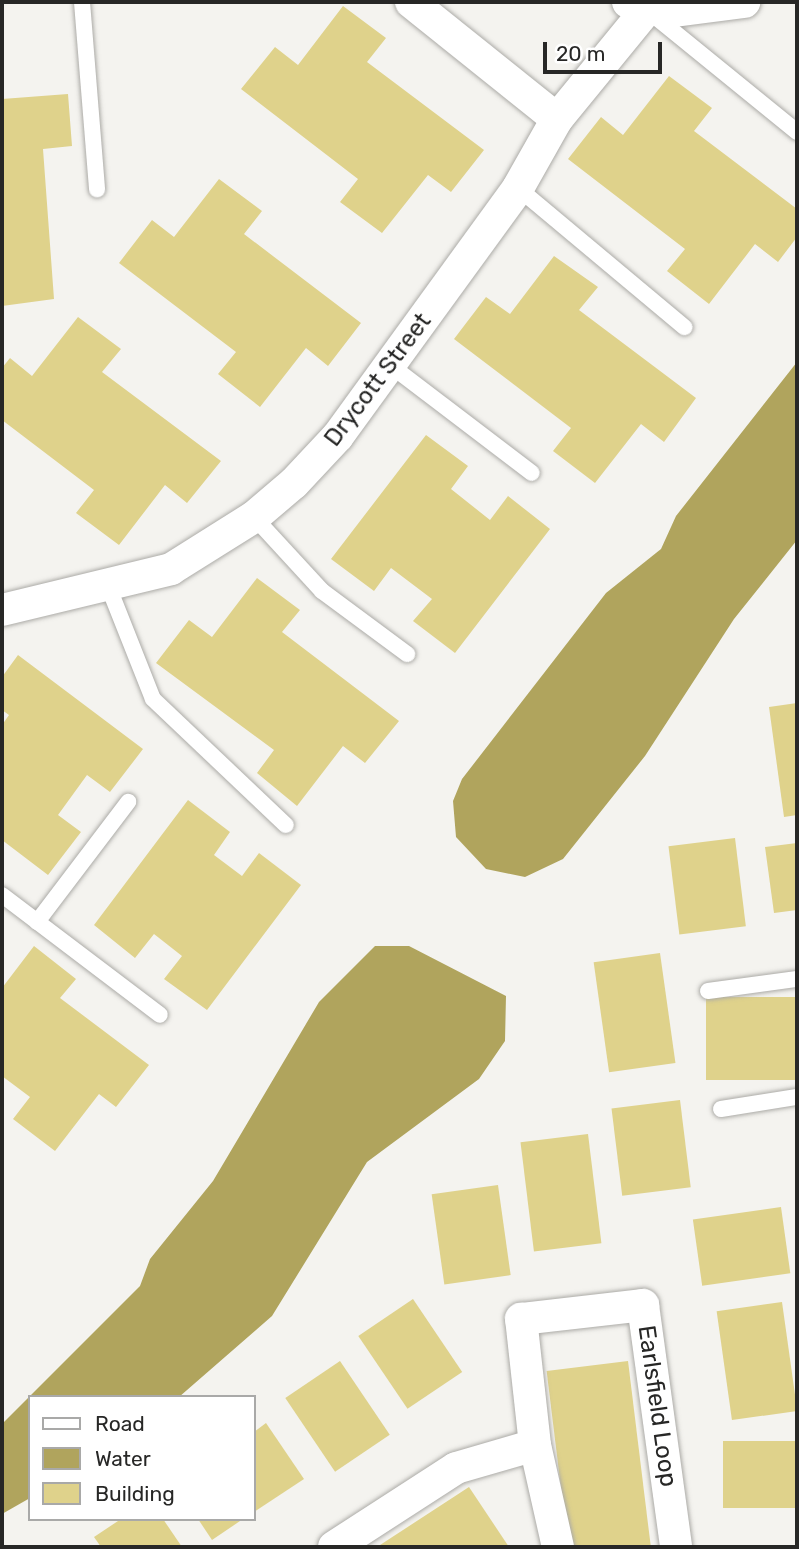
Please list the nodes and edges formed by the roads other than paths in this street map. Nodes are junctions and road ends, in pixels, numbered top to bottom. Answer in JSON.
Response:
{"nodes":[{"id":1,"x":82,"y":2,"type":"edge"},
{"id":2,"x":411,"y":2,"type":"edge"},
{"id":3,"x":744,"y":2,"type":"edge"},
{"id":4,"x":637,"y":6,"type":"edge"},
{"id":5,"x":557,"y":119,"type":"junction"},
{"id":6,"x":797,"y":132,"type":"edge"},
{"id":7,"x":518,"y":188,"type":"junction"},
{"id":8,"x":97,"y":189,"type":"dead end"},
{"id":9,"x":684,"y":327,"type":"dead end"},
{"id":10,"x":390,"y":365,"type":"junction"},
{"id":11,"x":531,"y":473,"type":"dead end"},
{"id":12,"x":254,"y":517,"type":"junction"},
{"id":13,"x":109,"y":588,"type":"junction"},
{"id":14,"x":2,"y":610,"type":"edge"},
{"id":15,"x":407,"y":654,"type":"dead end"},
{"id":16,"x":128,"y":802,"type":"dead end"},
{"id":17,"x":286,"y":825,"type":"dead end"},
{"id":18,"x":2,"y":895,"type":"edge"},
{"id":19,"x":37,"y":922,"type":"junction"},
{"id":20,"x":797,"y":979,"type":"edge"},
{"id":21,"x":708,"y":991,"type":"dead end"},
{"id":22,"x":160,"y":1015,"type":"dead end"},
{"id":23,"x":797,"y":1097,"type":"edge"},
{"id":24,"x":721,"y":1109,"type":"dead end"},
{"id":25,"x":535,"y":1445,"type":"junction"},
{"id":26,"x":334,"y":1547,"type":"edge"},
{"id":27,"x":558,"y":1547,"type":"edge"},
{"id":28,"x":676,"y":1547,"type":"edge"}],
"edges":[{"from":1,"to":8,"type":"lane"},
{"from":2,"to":5,"type":"street"},
{"from":3,"to":4,"type":"street"},
{"from":4,"to":5,"type":"street","name":"Drycott Street"},
{"from":4,"to":6,"type":"lane"},
{"from":5,"to":7,"type":"street","name":"Drycott Street"},
{"from":7,"to":9,"type":"lane"},
{"from":7,"to":10,"type":"street","name":"Drycott Street"},
{"from":10,"to":11,"type":"lane"},
{"from":10,"to":12,"type":"street","name":"Drycott Street"},
{"from":12,"to":13,"type":"street","name":"Drycott Street"},
{"from":12,"to":15,"type":"lane"},
{"from":13,"to":14,"type":"street","name":"Drycott Street"},
{"from":13,"to":17,"type":"lane"},
{"from":16,"to":19,"type":"lane"},
{"from":18,"to":19,"type":"lane"},
{"from":19,"to":22,"type":"lane"},
{"from":20,"to":21,"type":"lane"},
{"from":23,"to":24,"type":"lane"},
{"from":25,"to":26,"type":"street"},
{"from":25,"to":27,"type":"street","name":"Earlsfield Loop"},
{"from":25,"to":28,"type":"street","name":"Earlsfield Loop"}]}
